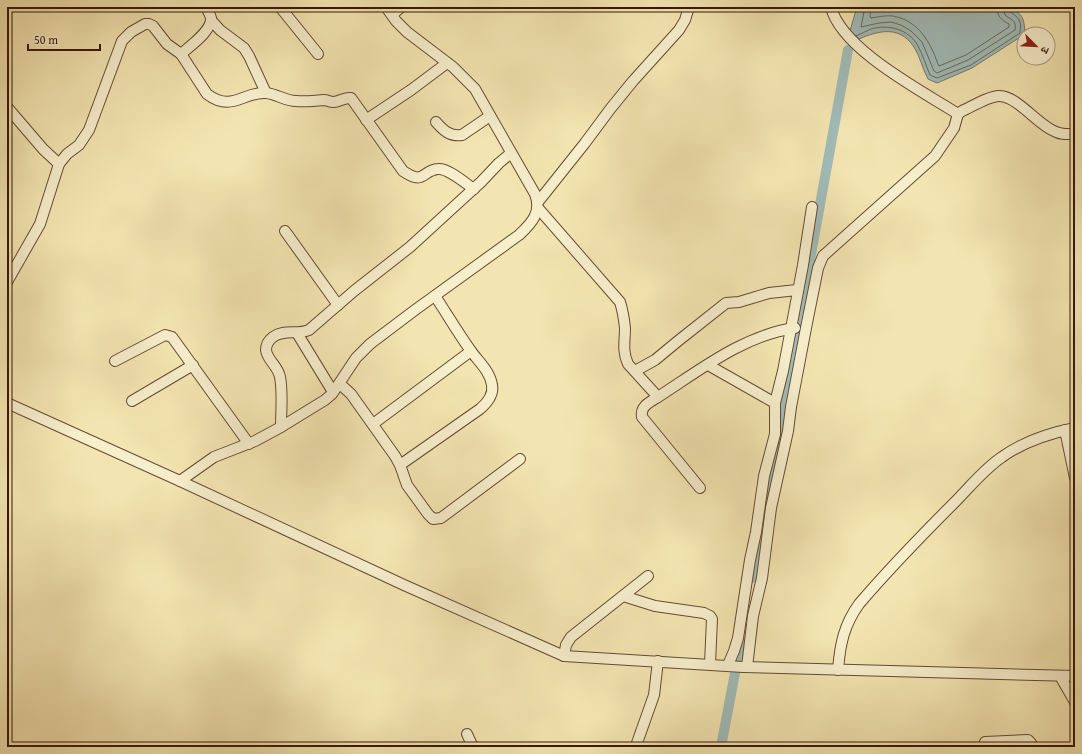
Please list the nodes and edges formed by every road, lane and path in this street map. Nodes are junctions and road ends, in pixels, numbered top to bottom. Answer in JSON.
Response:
{"nodes":[{"id":1,"x":206,"y":7,"type":"edge"},
{"id":2,"x":280,"y":7,"type":"edge"},
{"id":3,"x":401,"y":7,"type":"edge"},
{"id":4,"x":689,"y":7,"type":"edge"},
{"id":5,"x":831,"y":7,"type":"edge"},
{"id":6,"x":389,"y":11,"type":"edge"},
{"id":7,"x":211,"y":20,"type":"junction"},
{"id":8,"x":181,"y":54,"type":"junction"},
{"id":9,"x":318,"y":54,"type":"dead end"},
{"id":10,"x":447,"y":63,"type":"junction"},
{"id":11,"x":266,"y":93,"type":"junction"},
{"id":12,"x":7,"y":107,"type":"edge"},
{"id":13,"x":958,"y":114,"type":"junction"},
{"id":14,"x":490,"y":116,"type":"junction"},
{"id":15,"x":366,"y":120,"type":"junction"},
{"id":16,"x":436,"y":122,"type":"dead end"},
{"id":17,"x":1075,"y":134,"type":"edge"},
{"id":18,"x":511,"y":152,"type":"junction"},
{"id":19,"x":59,"y":164,"type":"junction"},
{"id":20,"x":474,"y":189,"type":"junction"},
{"id":21,"x":538,"y":205,"type":"junction"},
{"id":22,"x":812,"y":207,"type":"dead end"},
{"id":23,"x":284,"y":231,"type":"dead end"},
{"id":24,"x":7,"y":282,"type":"edge"},
{"id":25,"x":797,"y":290,"type":"junction"},
{"id":26,"x":435,"y":296,"type":"junction"},
{"id":27,"x":338,"y":305,"type":"junction"},
{"id":28,"x":798,"y":328,"type":"junction"},
{"id":29,"x":297,"y":333,"type":"junction"},
{"id":30,"x":471,"y":351,"type":"junction"},
{"id":31,"x":116,"y":361,"type":"dead end"},
{"id":32,"x":193,"y":365,"type":"junction"},
{"id":33,"x":708,"y":365,"type":"junction"},
{"id":34,"x":634,"y":371,"type":"junction"},
{"id":35,"x":336,"y":388,"type":"junction"},
{"id":36,"x":658,"y":397,"type":"junction"},
{"id":37,"x":132,"y":401,"type":"dead end"},
{"id":38,"x":7,"y":403,"type":"edge"},
{"id":39,"x":775,"y":403,"type":"junction"},
{"id":40,"x":373,"y":424,"type":"junction"},
{"id":41,"x":281,"y":427,"type":"junction"},
{"id":42,"x":1070,"y":429,"type":"edge"},
{"id":43,"x":249,"y":444,"type":"junction"},
{"id":44,"x":520,"y":459,"type":"dead end"},
{"id":45,"x":400,"y":465,"type":"junction"},
{"id":46,"x":1075,"y":478,"type":"edge"},
{"id":47,"x":180,"y":481,"type":"junction"},
{"id":48,"x":700,"y":488,"type":"dead end"},
{"id":49,"x":648,"y":576,"type":"dead end"},
{"id":50,"x":623,"y":596,"type":"junction"},
{"id":51,"x":564,"y":656,"type":"junction"},
{"id":52,"x":658,"y":661,"type":"junction"},
{"id":53,"x":710,"y":664,"type":"junction"},
{"id":54,"x":738,"y":666,"type":"junction"},
{"id":55,"x":838,"y":670,"type":"junction"},
{"id":56,"x":1060,"y":676,"type":"junction"},
{"id":57,"x":1075,"y":676,"type":"edge"},
{"id":58,"x":1075,"y":702,"type":"edge"},
{"id":59,"x":467,"y":734,"type":"dead end"},
{"id":60,"x":985,"y":742,"type":"dead end"},
{"id":61,"x":473,"y":747,"type":"edge"},
{"id":62,"x":637,"y":747,"type":"edge"},
{"id":63,"x":1032,"y":747,"type":"edge"}],
"edges":[{"from":1,"to":7,"type":"street"},
{"from":2,"to":9,"type":"street"},
{"from":3,"to":6,"type":"street"},
{"from":4,"to":21,"type":"street"},
{"from":5,"to":13,"type":"street"},
{"from":6,"to":10,"type":"street"},
{"from":7,"to":8,"type":"street"},
{"from":7,"to":11,"type":"street"},
{"from":8,"to":11,"type":"street"},
{"from":8,"to":19,"type":"street"},
{"from":10,"to":14,"type":"street"},
{"from":10,"to":15,"type":"street"},
{"from":11,"to":15,"type":"street"},
{"from":12,"to":19,"type":"street"},
{"from":13,"to":17,"type":"street"},
{"from":13,"to":28,"type":"street"},
{"from":14,"to":16,"type":"street"},
{"from":14,"to":18,"type":"street"},
{"from":15,"to":20,"type":"street"},
{"from":18,"to":20,"type":"street"},
{"from":18,"to":21,"type":"street"},
{"from":19,"to":24,"type":"street"},
{"from":20,"to":27,"type":"street"},
{"from":21,"to":26,"type":"street"},
{"from":21,"to":34,"type":"street"},
{"from":22,"to":25,"type":"street"},
{"from":23,"to":27,"type":"street"},
{"from":25,"to":28,"type":"street"},
{"from":25,"to":34,"type":"street"},
{"from":26,"to":30,"type":"street"},
{"from":26,"to":35,"type":"street"},
{"from":27,"to":29,"type":"street"},
{"from":28,"to":33,"type":"street"},
{"from":28,"to":39,"type":"street"},
{"from":28,"to":54,"type":"street"},
{"from":29,"to":35,"type":"street"},
{"from":29,"to":41,"type":"street"},
{"from":30,"to":40,"type":"street"},
{"from":30,"to":45,"type":"street"},
{"from":31,"to":32,"type":"street"},
{"from":32,"to":37,"type":"street"},
{"from":32,"to":43,"type":"street"},
{"from":33,"to":36,"type":"street"},
{"from":33,"to":39,"type":"street"},
{"from":34,"to":36,"type":"street"},
{"from":35,"to":40,"type":"street"},
{"from":35,"to":41,"type":"street"},
{"from":36,"to":48,"type":"street"},
{"from":38,"to":47,"type":"street"},
{"from":39,"to":54,"type":"street"},
{"from":40,"to":45,"type":"street"},
{"from":41,"to":43,"type":"street"},
{"from":42,"to":46,"type":"street"},
{"from":42,"to":55,"type":"street"},
{"from":43,"to":47,"type":"street"},
{"from":44,"to":45,"type":"street"},
{"from":47,"to":51,"type":"street"},
{"from":49,"to":50,"type":"street"},
{"from":50,"to":51,"type":"street"},
{"from":50,"to":53,"type":"street"},
{"from":51,"to":52,"type":"street"},
{"from":52,"to":53,"type":"street"},
{"from":52,"to":62,"type":"street"},
{"from":53,"to":54,"type":"street"},
{"from":54,"to":55,"type":"street"},
{"from":55,"to":56,"type":"street"},
{"from":56,"to":57,"type":"street"},
{"from":56,"to":58,"type":"street"},
{"from":59,"to":61,"type":"street"},
{"from":60,"to":63,"type":"street"}]}
